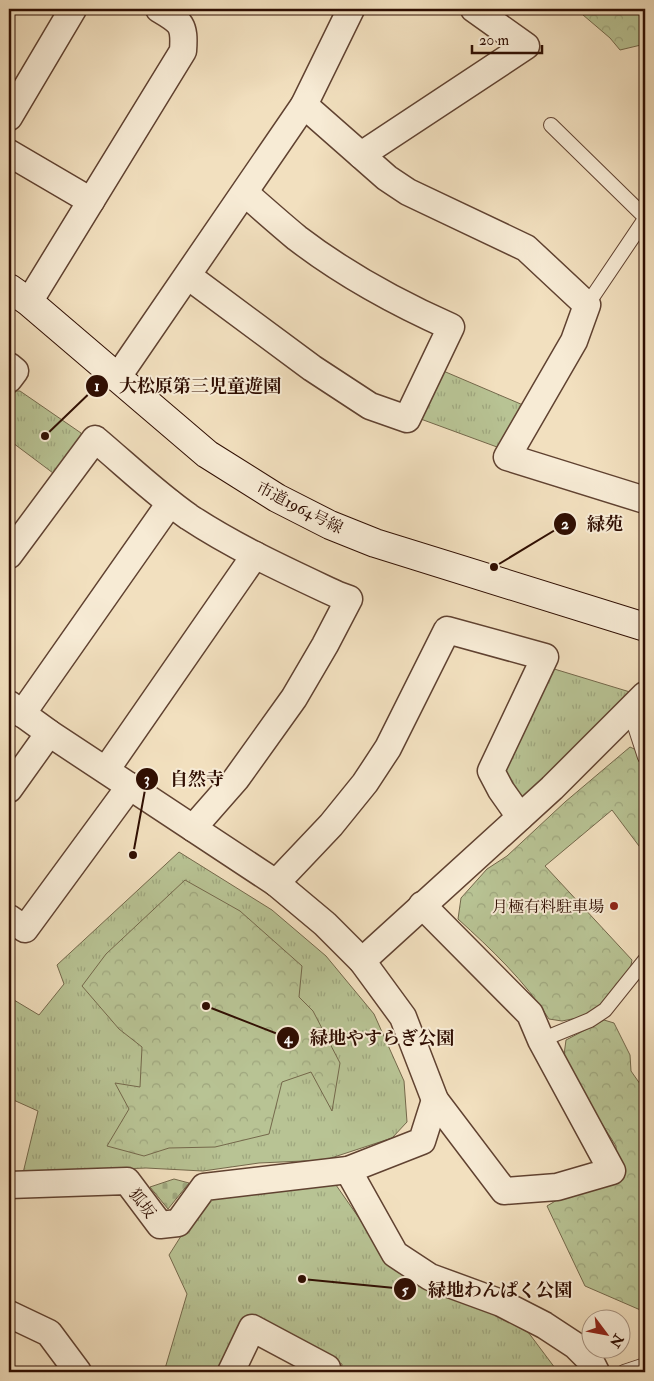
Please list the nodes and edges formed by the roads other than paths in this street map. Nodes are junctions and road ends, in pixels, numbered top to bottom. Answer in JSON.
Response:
{"nodes":[{"id":1,"x":73,"y":9,"type":"edge"},
{"id":2,"x":159,"y":9,"type":"edge"},
{"id":3,"x":351,"y":9,"type":"edge"},
{"id":4,"x":474,"y":9,"type":"edge"},
{"id":5,"x":304,"y":105,"type":"junction"},
{"id":6,"x":9,"y":117,"type":"edge"},
{"id":7,"x":550,"y":125,"type":"dead end"},
{"id":8,"x":9,"y":152,"type":"edge"},
{"id":9,"x":361,"y":155,"type":"junction"},
{"id":10,"x":245,"y":193,"type":"junction"},
{"id":11,"x":91,"y":201,"type":"junction"},
{"id":12,"x":645,"y":218,"type":"edge"},
{"id":13,"x":188,"y":276,"type":"junction"},
{"id":14,"x":19,"y":295,"type":"edge"},
{"id":15,"x":587,"y":305,"type":"junction"},
{"id":16,"x":117,"y":378,"type":"junction"},
{"id":17,"x":645,"y":500,"type":"edge"},
{"id":18,"x":170,"y":503,"type":"junction"},
{"id":19,"x":9,"y":555,"type":"edge"},
{"id":20,"x":255,"y":556,"type":"junction"},
{"id":21,"x":645,"y":627,"type":"edge"},
{"id":22,"x":638,"y":703,"type":"edge"},
{"id":23,"x":16,"y":709,"type":"edge"},
{"id":24,"x":49,"y":733,"type":"junction"},
{"id":25,"x":645,"y":757,"type":"edge"},
{"id":26,"x":106,"y":770,"type":"junction"},
{"id":27,"x":130,"y":786,"type":"junction"},
{"id":28,"x":9,"y":789,"type":"edge"},
{"id":29,"x":520,"y":817,"type":"junction"},
{"id":30,"x":193,"y":828,"type":"junction"},
{"id":31,"x":276,"y":883,"type":"junction"},
{"id":32,"x":422,"y":905,"type":"junction"},
{"id":33,"x":9,"y":918,"type":"edge"},
{"id":34,"x":645,"y":960,"type":"edge"},
{"id":35,"x":362,"y":961,"type":"junction"},
{"id":36,"x":542,"y":1040,"type":"junction"},
{"id":37,"x":434,"y":1100,"type":"junction"},
{"id":38,"x":348,"y":1170,"type":"junction"},
{"id":39,"x":9,"y":1185,"type":"edge"},
{"id":40,"x":9,"y":1314,"type":"edge"},
{"id":41,"x":645,"y":1365,"type":"edge"},
{"id":42,"x":327,"y":1368,"type":"dead end"},
{"id":43,"x":78,"y":1372,"type":"edge"},
{"id":44,"x":231,"y":1372,"type":"edge"},
{"id":45,"x":596,"y":1372,"type":"edge"},
{"id":46,"x":624,"y":1372,"type":"edge"}],
"edges":[{"from":1,"to":6,"type":"street"},
{"from":2,"to":11,"type":"street"},
{"from":3,"to":5,"type":"street"},
{"from":4,"to":9,"type":"street"},
{"from":5,"to":9,"type":"street"},
{"from":5,"to":10,"type":"street"},
{"from":7,"to":12,"type":"lane"},
{"from":8,"to":11,"type":"street"},
{"from":9,"to":15,"type":"street"},
{"from":10,"to":13,"type":"street"},
{"from":10,"to":13,"type":"street"},
{"from":11,"to":14,"type":"street"},
{"from":12,"to":15,"type":"lane"},
{"from":13,"to":16,"type":"street"},
{"from":14,"to":16,"type":"street","name":"市道1964号線"},
{"from":15,"to":17,"type":"street"},
{"from":16,"to":21,"type":"street","name":"市道1964号線"},
{"from":18,"to":19,"type":"street"},
{"from":18,"to":20,"type":"street"},
{"from":18,"to":23,"type":"street"},
{"from":20,"to":26,"type":"street"},
{"from":20,"to":30,"type":"street"},
{"from":22,"to":25,"type":"lane"},
{"from":22,"to":29,"type":"street"},
{"from":23,"to":24,"type":"street"},
{"from":24,"to":26,"type":"street"},
{"from":24,"to":28,"type":"street"},
{"from":26,"to":27,"type":"street"},
{"from":27,"to":30,"type":"street"},
{"from":27,"to":33,"type":"street"},
{"from":29,"to":31,"type":"street"},
{"from":29,"to":32,"type":"street"},
{"from":30,"to":31,"type":"street"},
{"from":31,"to":35,"type":"street"},
{"from":32,"to":35,"type":"street"},
{"from":32,"to":36,"type":"street"},
{"from":34,"to":36,"type":"lane"},
{"from":35,"to":37,"type":"street"},
{"from":36,"to":37,"type":"street"},
{"from":37,"to":38,"type":"street","name":"狐坂"},
{"from":38,"to":39,"type":"street","name":"狐坂"},
{"from":38,"to":45,"type":"street"},
{"from":40,"to":43,"type":"street"},
{"from":41,"to":46,"type":"lane"},
{"from":42,"to":44,"type":"street"}]}
